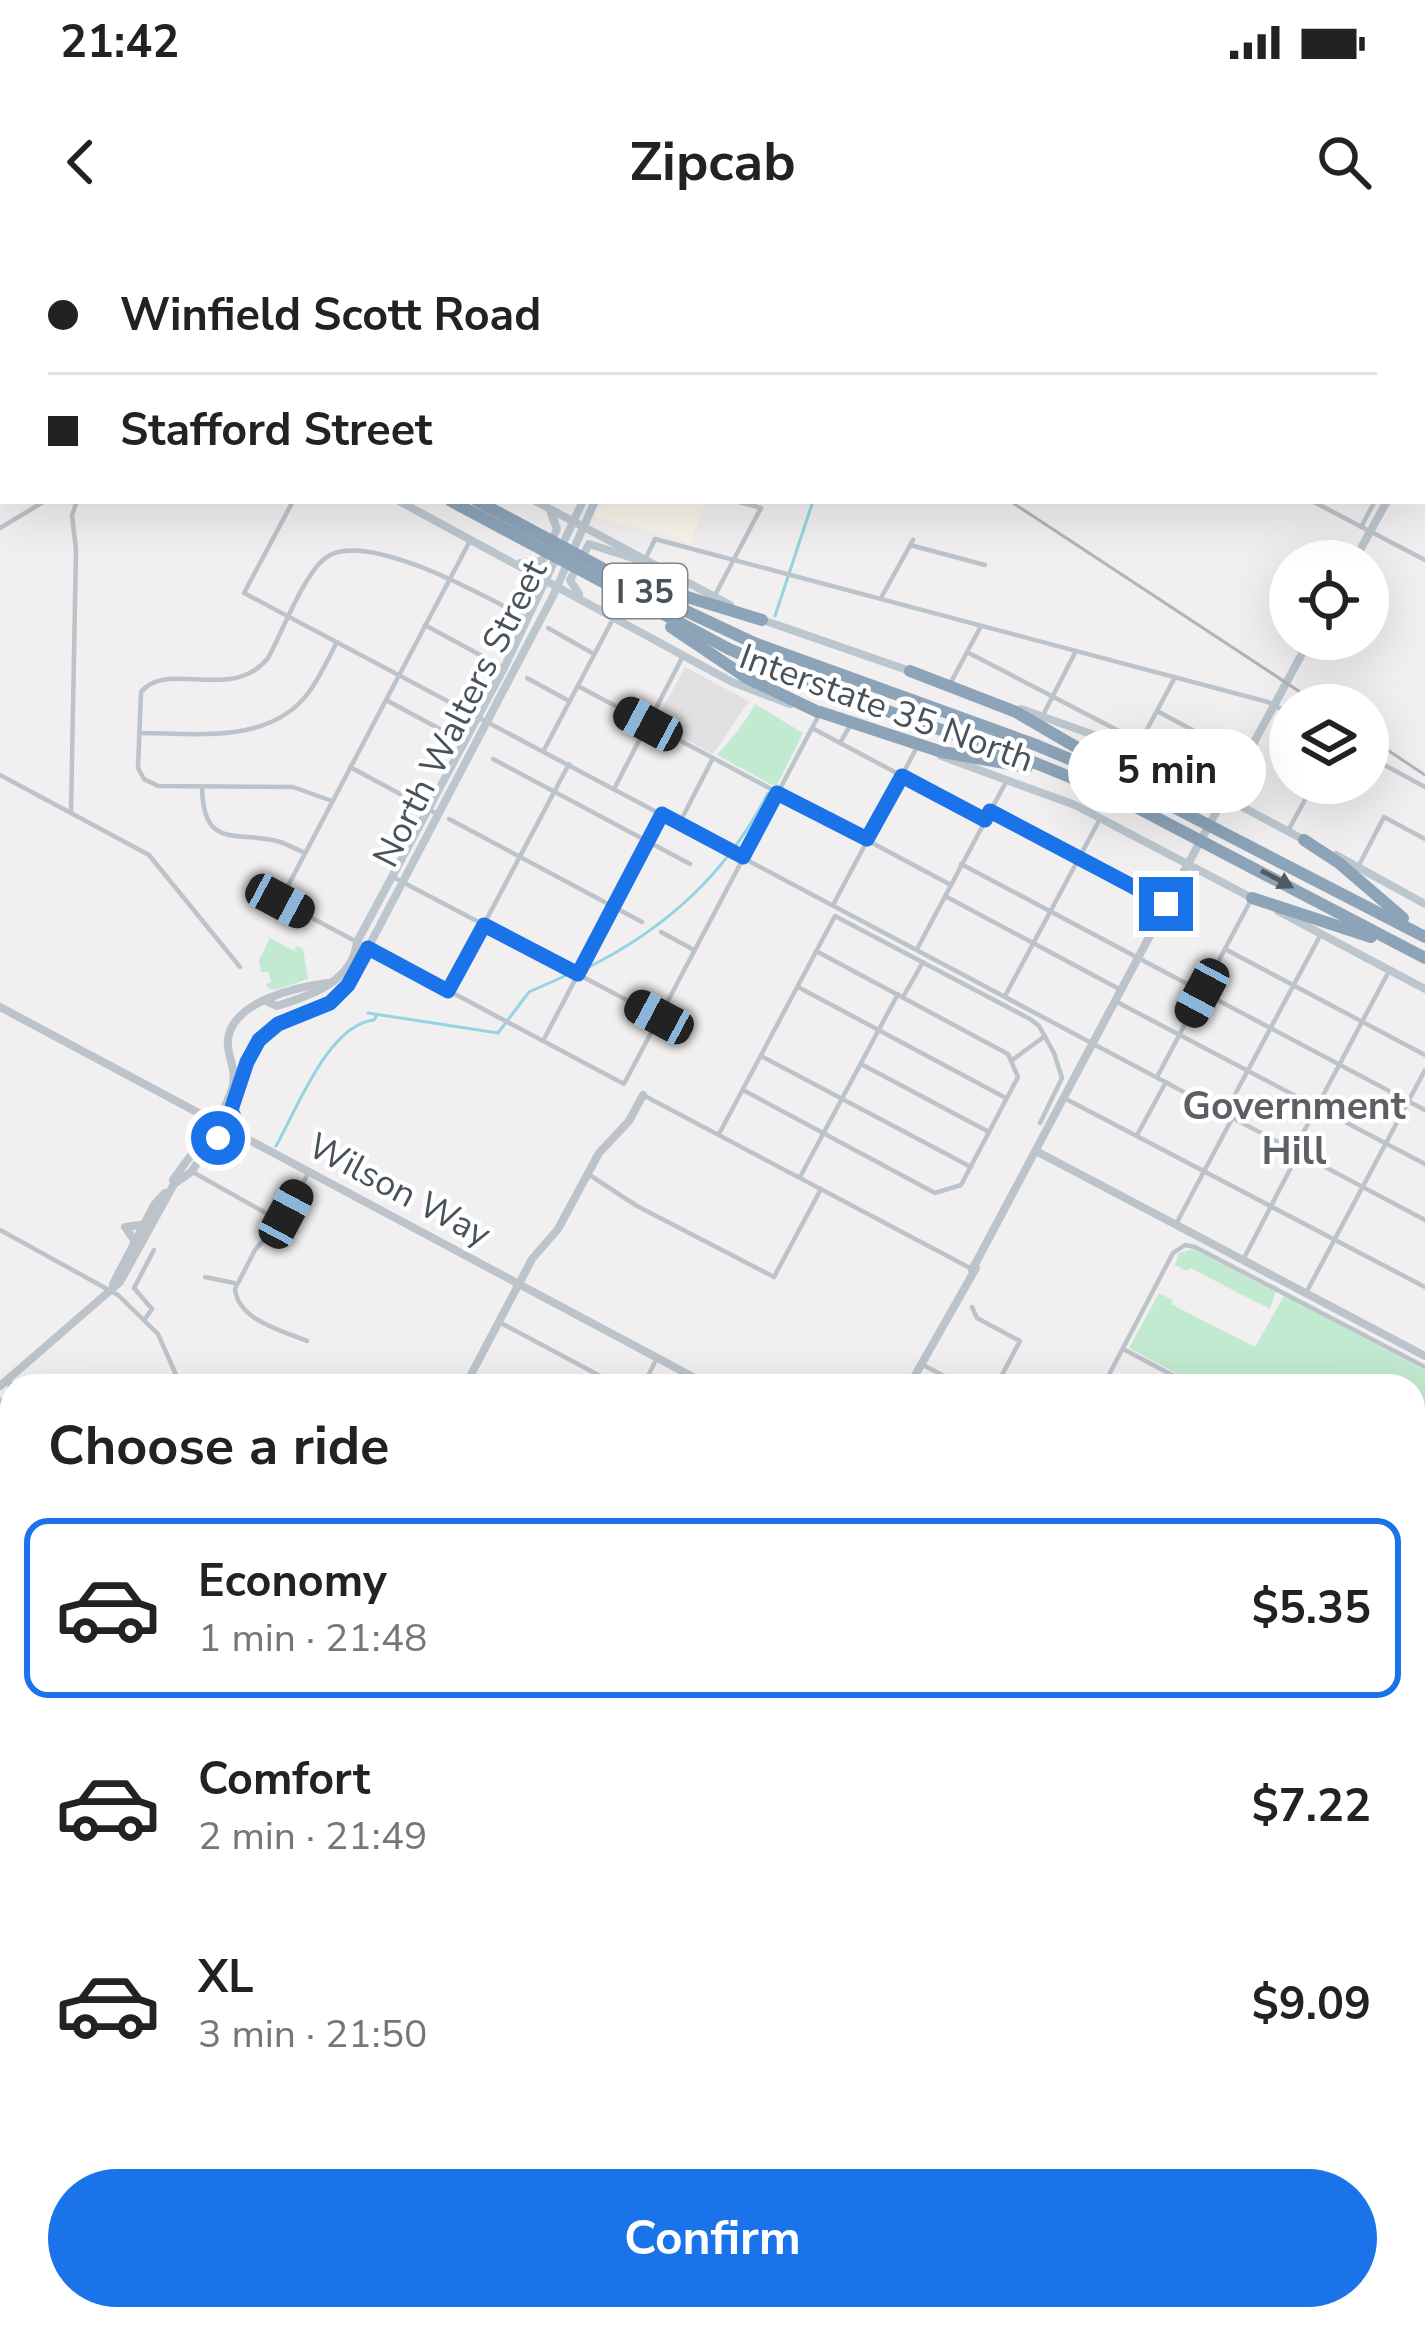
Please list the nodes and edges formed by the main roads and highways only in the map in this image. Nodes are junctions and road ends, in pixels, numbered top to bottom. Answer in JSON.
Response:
{"nodes":[{"id":1,"x":405,"y":504,"type":"edge"},
{"id":2,"x":453,"y":504,"type":"edge"},
{"id":3,"x":482,"y":504,"type":"edge"},
{"id":4,"x":542,"y":504,"type":"edge"},
{"id":5,"x":581,"y":504,"type":"edge"},
{"id":6,"x":594,"y":504,"type":"edge"},
{"id":7,"x":1386,"y":504,"type":"edge"},
{"id":8,"x":547,"y":507,"type":"junction"},
{"id":9,"x":570,"y":524,"type":"junction"},
{"id":10,"x":583,"y":530,"type":"junction"},
{"id":11,"x":1366,"y":540,"type":"edge"},
{"id":12,"x":647,"y":561,"type":"junction"},
{"id":13,"x":514,"y":562,"type":"junction"},
{"id":14,"x":582,"y":564,"type":"junction"},
{"id":15,"x":545,"y":577,"type":"junction"},
{"id":16,"x":558,"y":583,"type":"junction"},
{"id":17,"x":591,"y":604,"type":"junction"},
{"id":18,"x":762,"y":620,"type":"junction"},
{"id":19,"x":1298,"y":660,"type":"edge"},
{"id":20,"x":910,"y":671,"type":"junction"},
{"id":21,"x":819,"y":712,"type":"junction"},
{"id":22,"x":1223,"y":797,"type":"junction"},
{"id":23,"x":1198,"y":818,"type":"junction"},
{"id":24,"x":1174,"y":825,"type":"junction"},
{"id":25,"x":1304,"y":840,"type":"junction"},
{"id":26,"x":1190,"y":860,"type":"junction"},
{"id":27,"x":1252,"y":898,"type":"junction"},
{"id":28,"x":1425,"y":904,"type":"edge"},
{"id":29,"x":1425,"y":934,"type":"edge"},
{"id":30,"x":357,"y":942,"type":"road end"},
{"id":31,"x":368,"y":948,"type":"road end"},
{"id":32,"x":1425,"y":961,"type":"edge"},
{"id":33,"x":1425,"y":989,"type":"edge"}],
"edges":[{"from":1,"to":13,"type":"main road","name":"Interstate 35 North"},
{"from":2,"to":14,"type":"highway","number":"I 35"},
{"from":3,"to":14,"type":"highway","number":"I 35"},
{"from":4,"to":8,"type":"main road","name":"Interstate 35 North"},
{"from":5,"to":9,"type":"main road","name":"North Walters Street"},
{"from":6,"to":10,"type":"main road","name":"North Walters Street"},
{"from":7,"to":11,"type":"main road"},
{"from":8,"to":9,"type":"main road","name":"Interstate 35 North"},
{"from":8,"to":13,"type":"main road"},
{"from":9,"to":10,"type":"main road","name":"Interstate 35 North"},
{"from":9,"to":15,"type":"main road","name":"North Walters Street"},
{"from":10,"to":12,"type":"main road","name":"Interstate 35 North"},
{"from":10,"to":16,"type":"main road","name":"North Walters Street"},
{"from":12,"to":17,"type":"main road"},
{"from":12,"to":18,"type":"main road","name":"Interstate 35 North"},
{"from":13,"to":15,"type":"main road","name":"Interstate 35 North"},
{"from":14,"to":18,"type":"highway"},
{"from":14,"to":21,"type":"highway"},
{"from":14,"to":23,"type":"highway","number":"I 35"},
{"from":14,"to":24,"type":"highway","number":"I 35"},
{"from":15,"to":16,"type":"main road","name":"Interstate 35 North"},
{"from":15,"to":30,"type":"main road","name":"North Walters Street"},
{"from":16,"to":17,"type":"main road","name":"Interstate 35 North"},
{"from":16,"to":31,"type":"main road","name":"North Walters Street"},
{"from":17,"to":21,"type":"main road","name":"Interstate 35 North"},
{"from":18,"to":20,"type":"main road","name":"Interstate 35 North"},
{"from":19,"to":22,"type":"main road"},
{"from":20,"to":22,"type":"main road","name":"Interstate 35 North"},
{"from":20,"to":23,"type":"highway"},
{"from":21,"to":24,"type":"highway"},
{"from":21,"to":26,"type":"main road","name":"Interstate 35 North"},
{"from":22,"to":25,"type":"main road","name":"Interstate 35 North"},
{"from":22,"to":26,"type":"main road"},
{"from":23,"to":29,"type":"highway","number":"I 35"},
{"from":24,"to":32,"type":"highway","number":"I 35","one_way":true},
{"from":25,"to":28,"type":"main road","name":"Interstate 35 North"},
{"from":25,"to":29,"type":"highway"},
{"from":26,"to":27,"type":"main road","name":"Interstate 35 North"},
{"from":27,"to":32,"type":"highway"},
{"from":27,"to":33,"type":"main road","name":"Interstate 35 North"}]}
